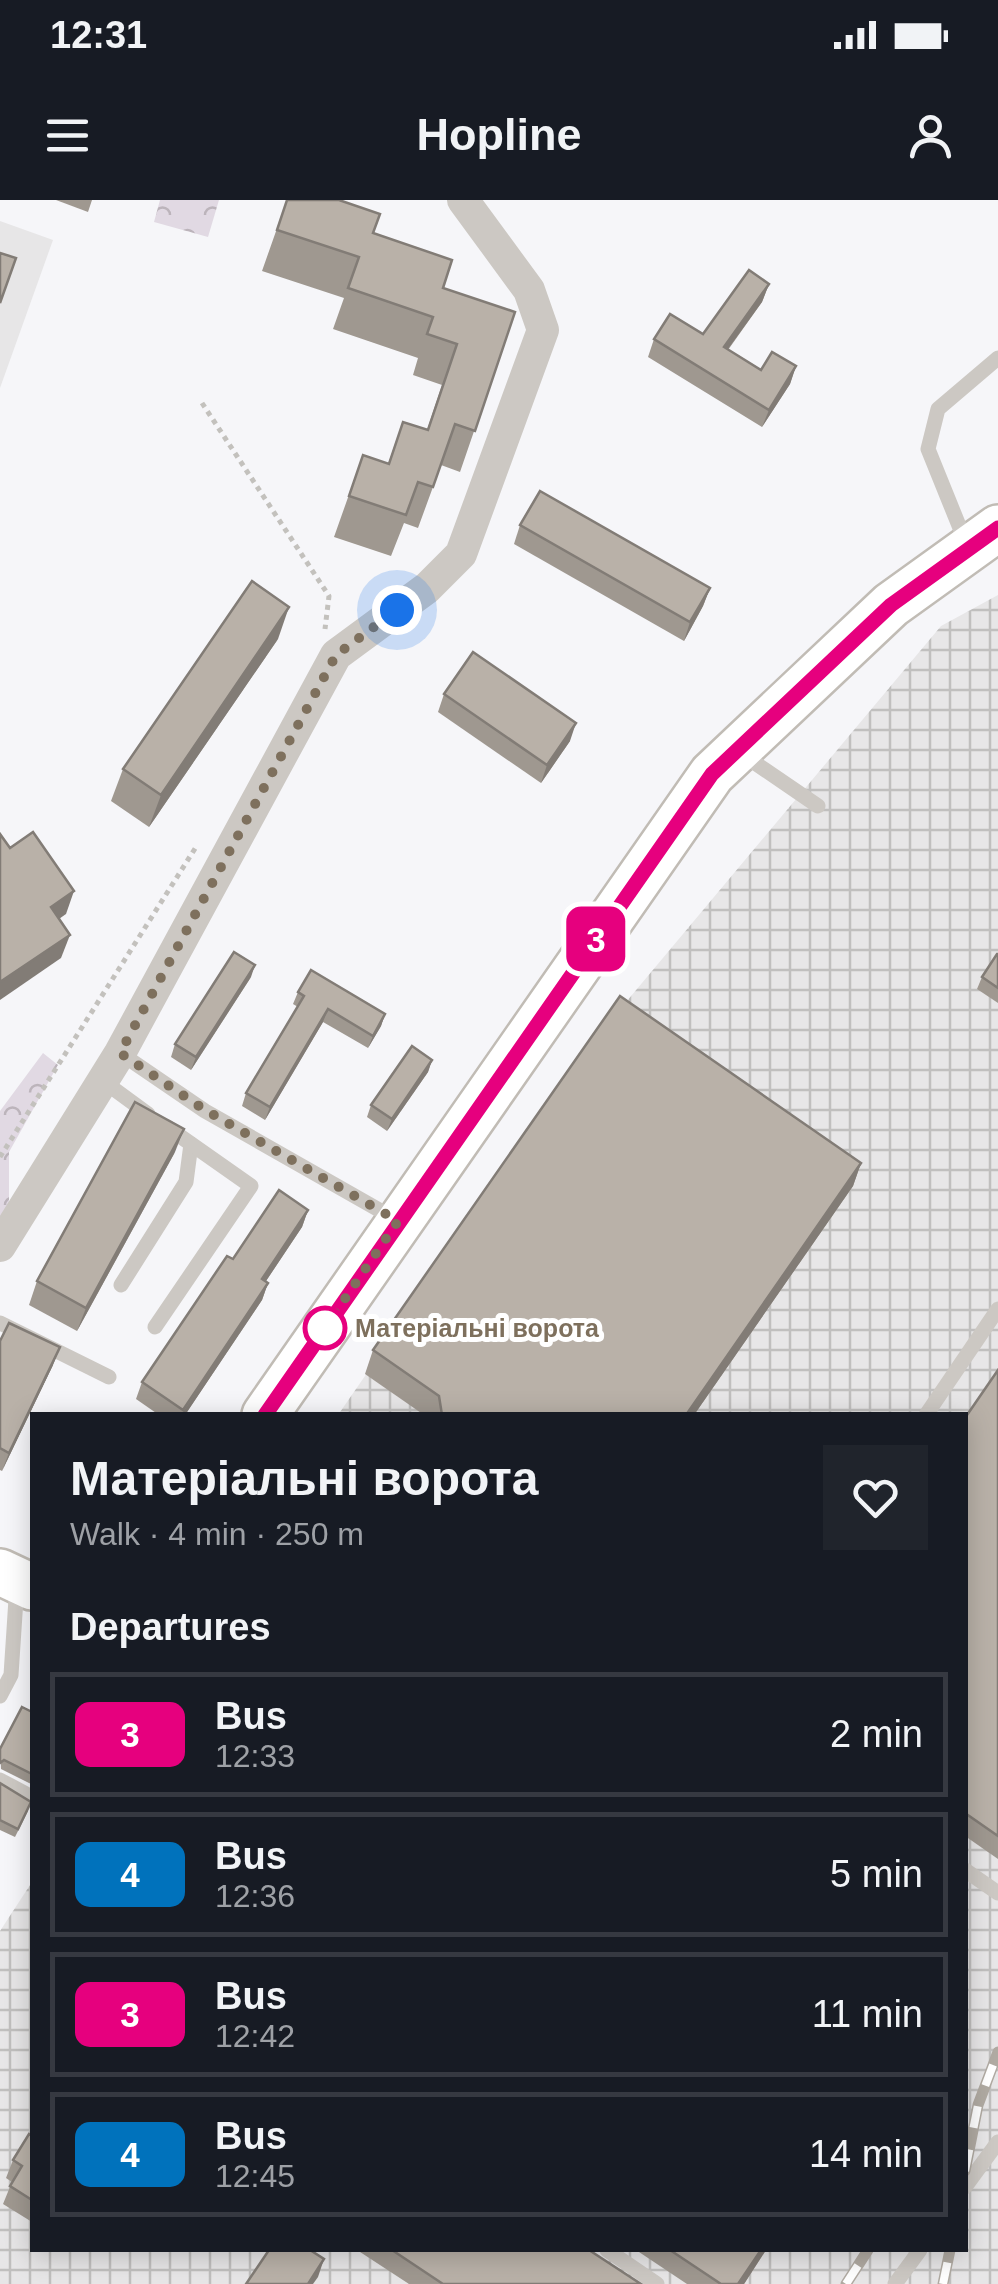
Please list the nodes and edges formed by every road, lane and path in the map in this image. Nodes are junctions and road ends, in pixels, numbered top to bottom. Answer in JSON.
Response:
{"nodes":[{"id":1,"x":463,"y":200,"type":"edge"},
{"id":2,"x":998,"y":358,"type":"edge"},
{"id":3,"x":202,"y":403,"type":"dead end"},
{"id":4,"x":983,"y":538,"type":"edge"},
{"id":5,"x":325,"y":634,"type":"dead end"},
{"id":6,"x":734,"y":748,"type":"junction"},
{"id":7,"x":818,"y":806,"type":"dead end"},
{"id":8,"x":196,"y":846,"type":"dead end"},
{"id":9,"x":120,"y":1053,"type":"junction"},
{"id":10,"x":102,"y":1081,"type":"junction"},
{"id":11,"x":191,"y":1144,"type":"junction"},
{"id":12,"x":0,"y":1157,"type":"edge"},
{"id":13,"x":398,"y":1221,"type":"junction"},
{"id":14,"x":0,"y":1246,"type":"edge"},
{"id":15,"x":121,"y":1285,"type":"dead end"},
{"id":16,"x":998,"y":1309,"type":"edge"},
{"id":17,"x":0,"y":1324,"type":"edge"},
{"id":18,"x":155,"y":1327,"type":"dead end"},
{"id":19,"x":110,"y":1376,"type":"dead end"},
{"id":20,"x":278,"y":1405,"type":"edge"},
{"id":21,"x":928,"y":1412,"type":"edge"},
{"id":22,"x":17,"y":1580,"type":"edge"},
{"id":23,"x":0,"y":1696,"type":"edge"},
{"id":24,"x":0,"y":1780,"type":"edge"},
{"id":25,"x":30,"y":1796,"type":"edge"},
{"id":26,"x":968,"y":1872,"type":"edge"},
{"id":27,"x":998,"y":1893,"type":"edge"},
{"id":28,"x":998,"y":2142,"type":"edge"},
{"id":29,"x":968,"y":2184,"type":"edge"},
{"id":30,"x":611,"y":2252,"type":"edge"},
{"id":31,"x":919,"y":2252,"type":"edge"},
{"id":32,"x":657,"y":2284,"type":"edge"},
{"id":33,"x":895,"y":2284,"type":"edge"}],
"edges":[{"from":1,"to":9,"type":"street"},
{"from":2,"to":4,"type":"lane"},
{"from":3,"to":5,"type":"path"},
{"from":4,"to":6,"type":"street"},
{"from":6,"to":7,"type":"lane"},
{"from":6,"to":13,"type":"street"},
{"from":8,"to":12,"type":"path"},
{"from":9,"to":10,"type":"street"},
{"from":9,"to":13,"type":"lane"},
{"from":10,"to":11,"type":"lane"},
{"from":10,"to":14,"type":"street"},
{"from":11,"to":15,"type":"lane"},
{"from":11,"to":18,"type":"lane"},
{"from":13,"to":20,"type":"street"},
{"from":16,"to":21,"type":"lane"},
{"from":17,"to":19,"type":"lane"},
{"from":22,"to":23,"type":"lane"},
{"from":24,"to":25,"type":"lane"},
{"from":26,"to":27,"type":"lane"},
{"from":28,"to":29,"type":"lane"},
{"from":30,"to":32,"type":"lane"},
{"from":31,"to":33,"type":"lane"}]}
